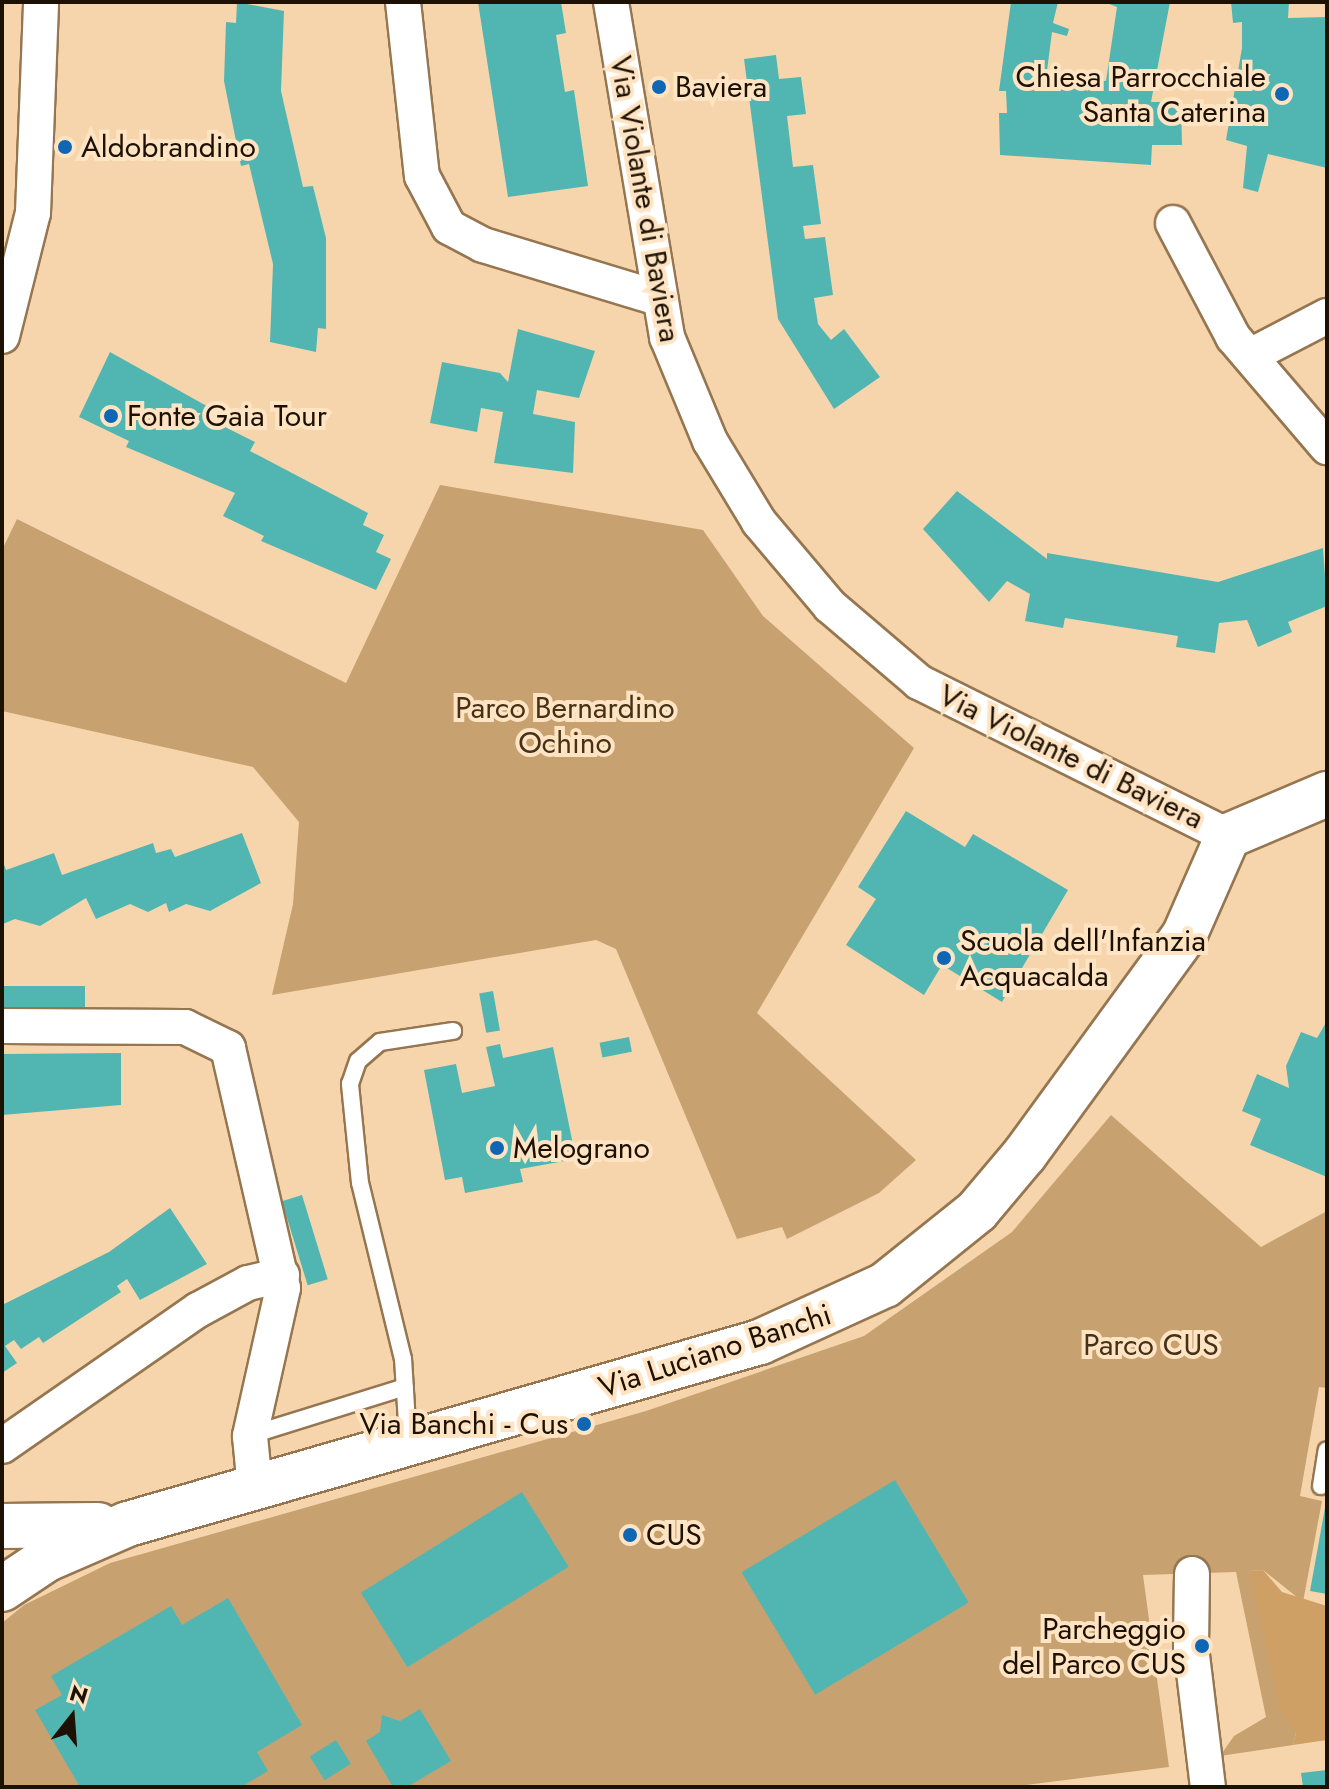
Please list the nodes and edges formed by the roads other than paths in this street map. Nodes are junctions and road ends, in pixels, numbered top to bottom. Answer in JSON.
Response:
{"nodes":[{"id":1,"x":41,"y":2,"type":"edge"},
{"id":2,"x":403,"y":2,"type":"edge"},
{"id":3,"x":611,"y":2,"type":"edge"},
{"id":4,"x":1173,"y":223,"type":"dead end"},
{"id":5,"x":657,"y":298,"type":"junction"},
{"id":6,"x":1327,"y":316,"type":"edge"},
{"id":7,"x":2,"y":336,"type":"edge"},
{"id":8,"x":1250,"y":356,"type":"junction"},
{"id":9,"x":1327,"y":447,"type":"edge"},
{"id":10,"x":1327,"y":794,"type":"edge"},
{"id":11,"x":1228,"y":836,"type":"junction"},
{"id":12,"x":2,"y":1026,"type":"edge"},
{"id":13,"x":453,"y":1031,"type":"dead end"},
{"id":14,"x":282,"y":1275,"type":"junction"},
{"id":15,"x":405,"y":1387,"type":"junction"},
{"id":16,"x":250,"y":1436,"type":"junction"},
{"id":17,"x":408,"y":1444,"type":"junction"},
{"id":18,"x":2,"y":1446,"type":"edge"},
{"id":19,"x":1327,"y":1450,"type":"edge"},
{"id":20,"x":1321,"y":1486,"type":"dead end"},
{"id":21,"x":255,"y":1488,"type":"junction"},
{"id":22,"x":128,"y":1524,"type":"junction"},
{"id":23,"x":2,"y":1526,"type":"edge"},
{"id":24,"x":1192,"y":1574,"type":"dead end"},
{"id":25,"x":2,"y":1589,"type":"edge"},
{"id":26,"x":1208,"y":1787,"type":"edge"}],
"edges":[{"from":1,"to":7,"type":"street"},
{"from":2,"to":5,"type":"street"},
{"from":3,"to":5,"type":"street","name":"Via Violante di Baviera"},
{"from":4,"to":8,"type":"street"},
{"from":5,"to":11,"type":"street","name":"Via Violante di Baviera"},
{"from":6,"to":8,"type":"street"},
{"from":8,"to":9,"type":"street"},
{"from":10,"to":11,"type":"main road"},
{"from":11,"to":17,"type":"main road","name":"Via Luciano Banchi"},
{"from":12,"to":14,"type":"street"},
{"from":13,"to":15,"type":"lane"},
{"from":14,"to":16,"type":"street"},
{"from":14,"to":18,"type":"street"},
{"from":15,"to":16,"type":"lane"},
{"from":15,"to":17,"type":"lane"},
{"from":16,"to":21,"type":"street"},
{"from":17,"to":21,"type":"main road","name":"Via Luciano Banchi"},
{"from":19,"to":20,"type":"lane"},
{"from":21,"to":22,"type":"main road","name":"Via Luciano Banchi"},
{"from":22,"to":23,"type":"main road","name":"Via Luciano Banchi"},
{"from":22,"to":25,"type":"main road","name":"Via Luciano Banchi"},
{"from":24,"to":26,"type":"street"}]}
